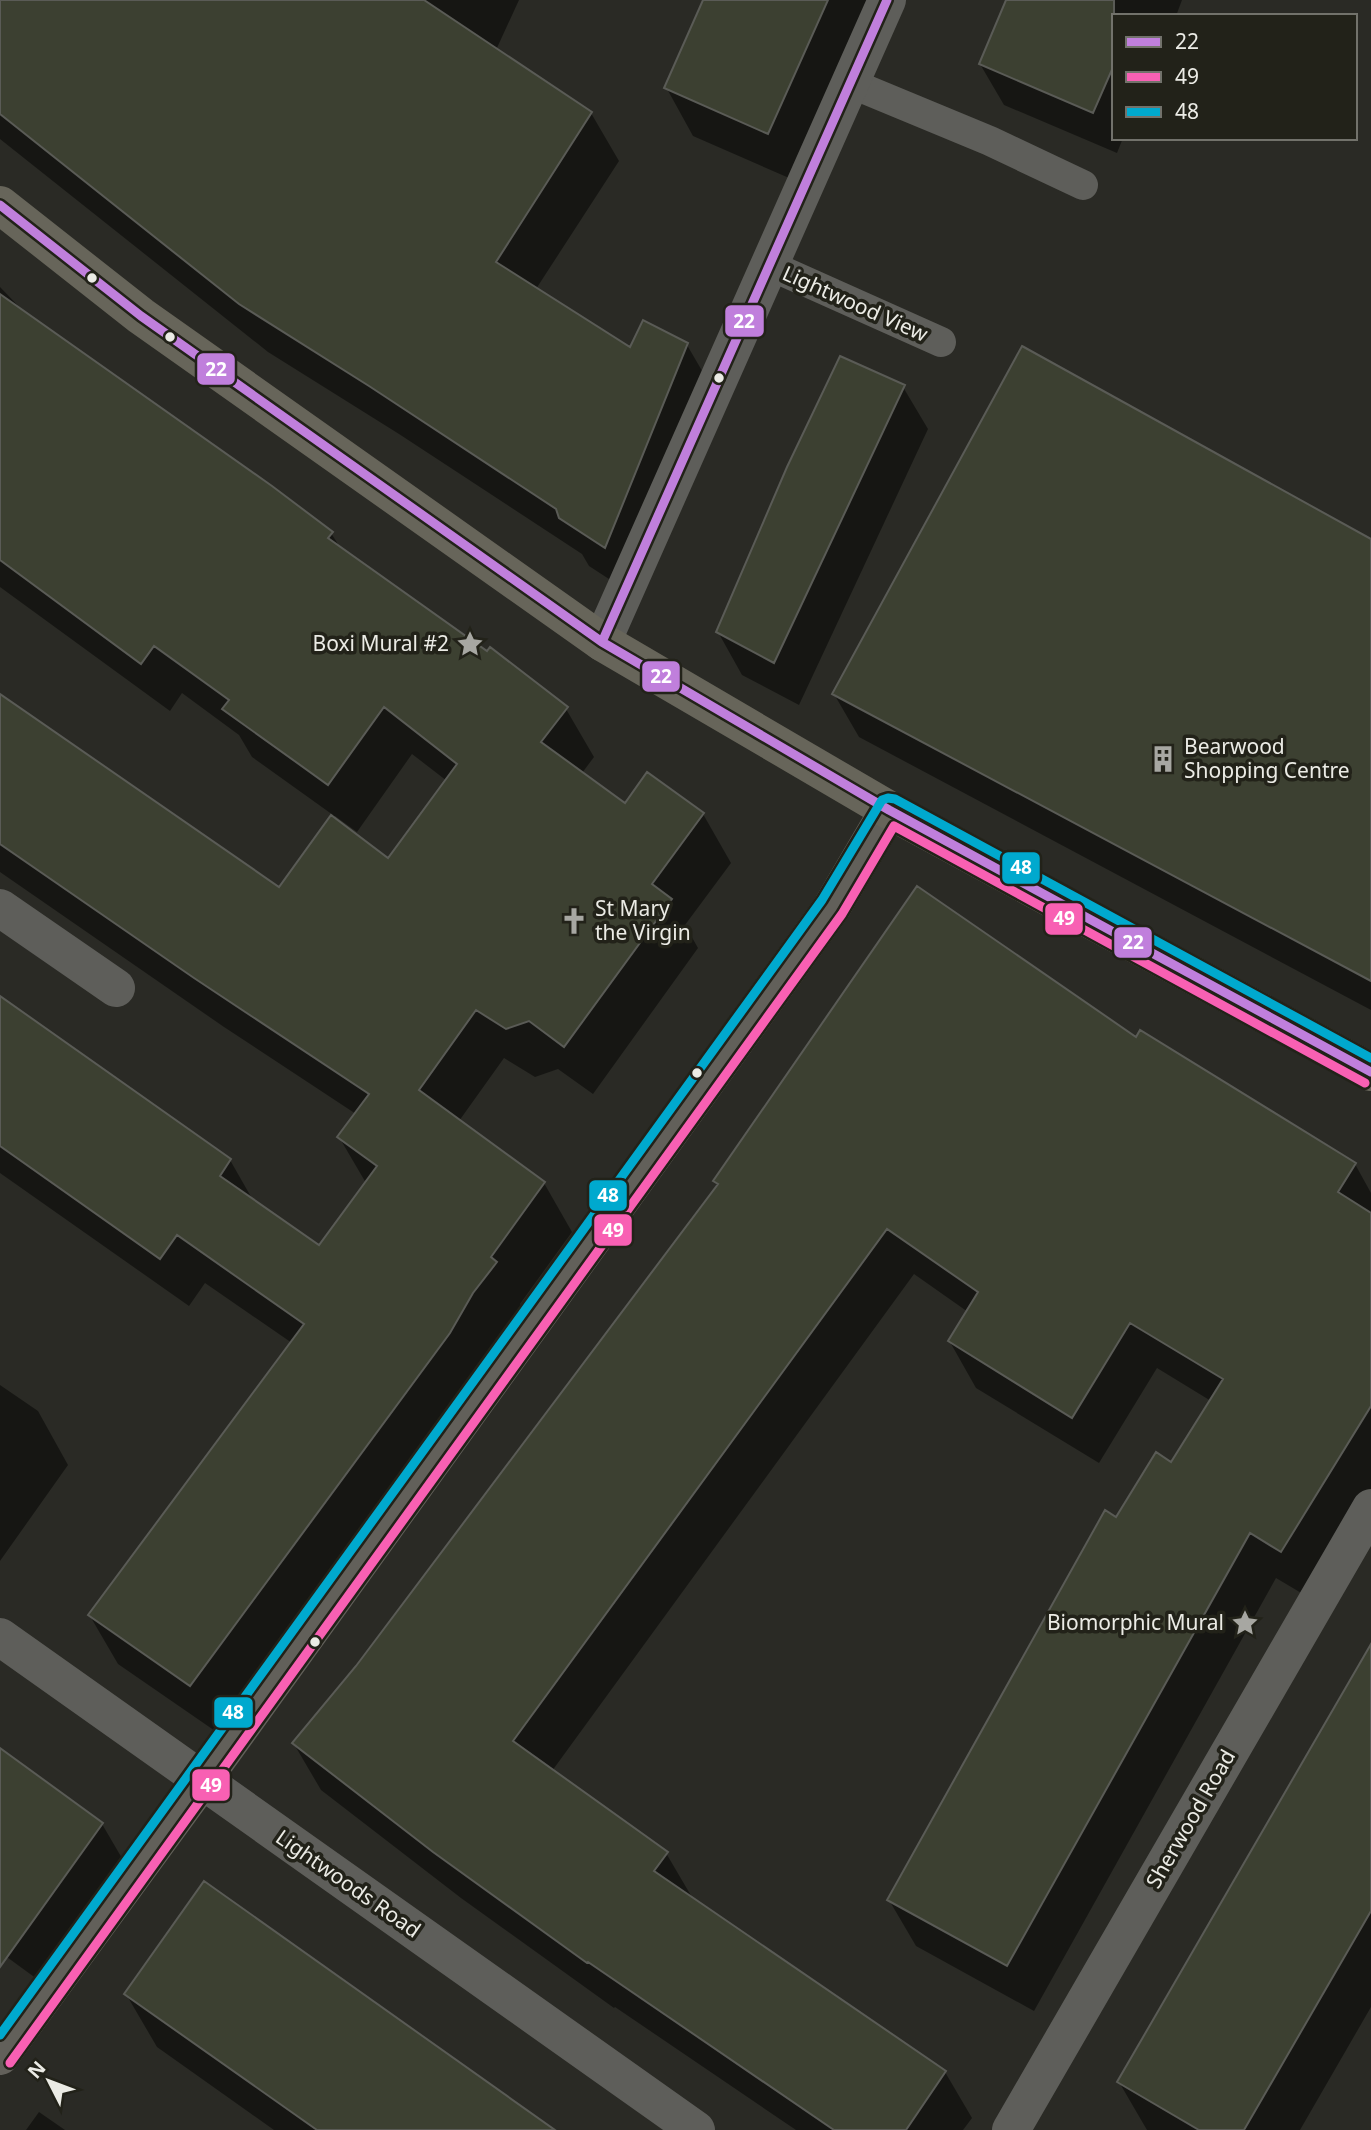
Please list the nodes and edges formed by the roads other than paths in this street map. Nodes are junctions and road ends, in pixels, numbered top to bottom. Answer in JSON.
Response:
{"nodes":[{"id":1,"x":887,"y":0,"type":"edge"},
{"id":2,"x":850,"y":83,"type":"junction"},
{"id":3,"x":1083,"y":185,"type":"dead end"},
{"id":4,"x":0,"y":205,"type":"edge"},
{"id":5,"x":769,"y":265,"type":"junction"},
{"id":6,"x":941,"y":342,"type":"dead end"},
{"id":7,"x":602,"y":642,"type":"junction"},
{"id":8,"x":889,"y":810,"type":"junction"},
{"id":9,"x":0,"y":908,"type":"edge"},
{"id":10,"x":116,"y":988,"type":"dead end"},
{"id":11,"x":1371,"y":1072,"type":"edge"},
{"id":12,"x":1371,"y":1508,"type":"edge"},
{"id":13,"x":0,"y":1637,"type":"edge"},
{"id":14,"x":202,"y":1780,"type":"junction"},
{"id":15,"x":0,"y":2056,"type":"edge"},
{"id":16,"x":696,"y":2130,"type":"edge"},
{"id":17,"x":1010,"y":2130,"type":"edge"}],
"edges":[{"from":1,"to":2,"type":"street"},
{"from":2,"to":3,"type":"lane"},
{"from":2,"to":5,"type":"street"},
{"from":4,"to":7,"type":"main road"},
{"from":5,"to":6,"type":"lane","name":"Lightwood View"},
{"from":5,"to":7,"type":"street"},
{"from":7,"to":8,"type":"main road"},
{"from":8,"to":11,"type":"main road"},
{"from":8,"to":14,"type":"street"},
{"from":9,"to":10,"type":"street"},
{"from":12,"to":17,"type":"street","name":"Sherwood Road"},
{"from":13,"to":14,"type":"street","name":"Lightwoods Road"},
{"from":14,"to":15,"type":"street"},
{"from":14,"to":16,"type":"street","name":"Lightwoods Road"}]}
